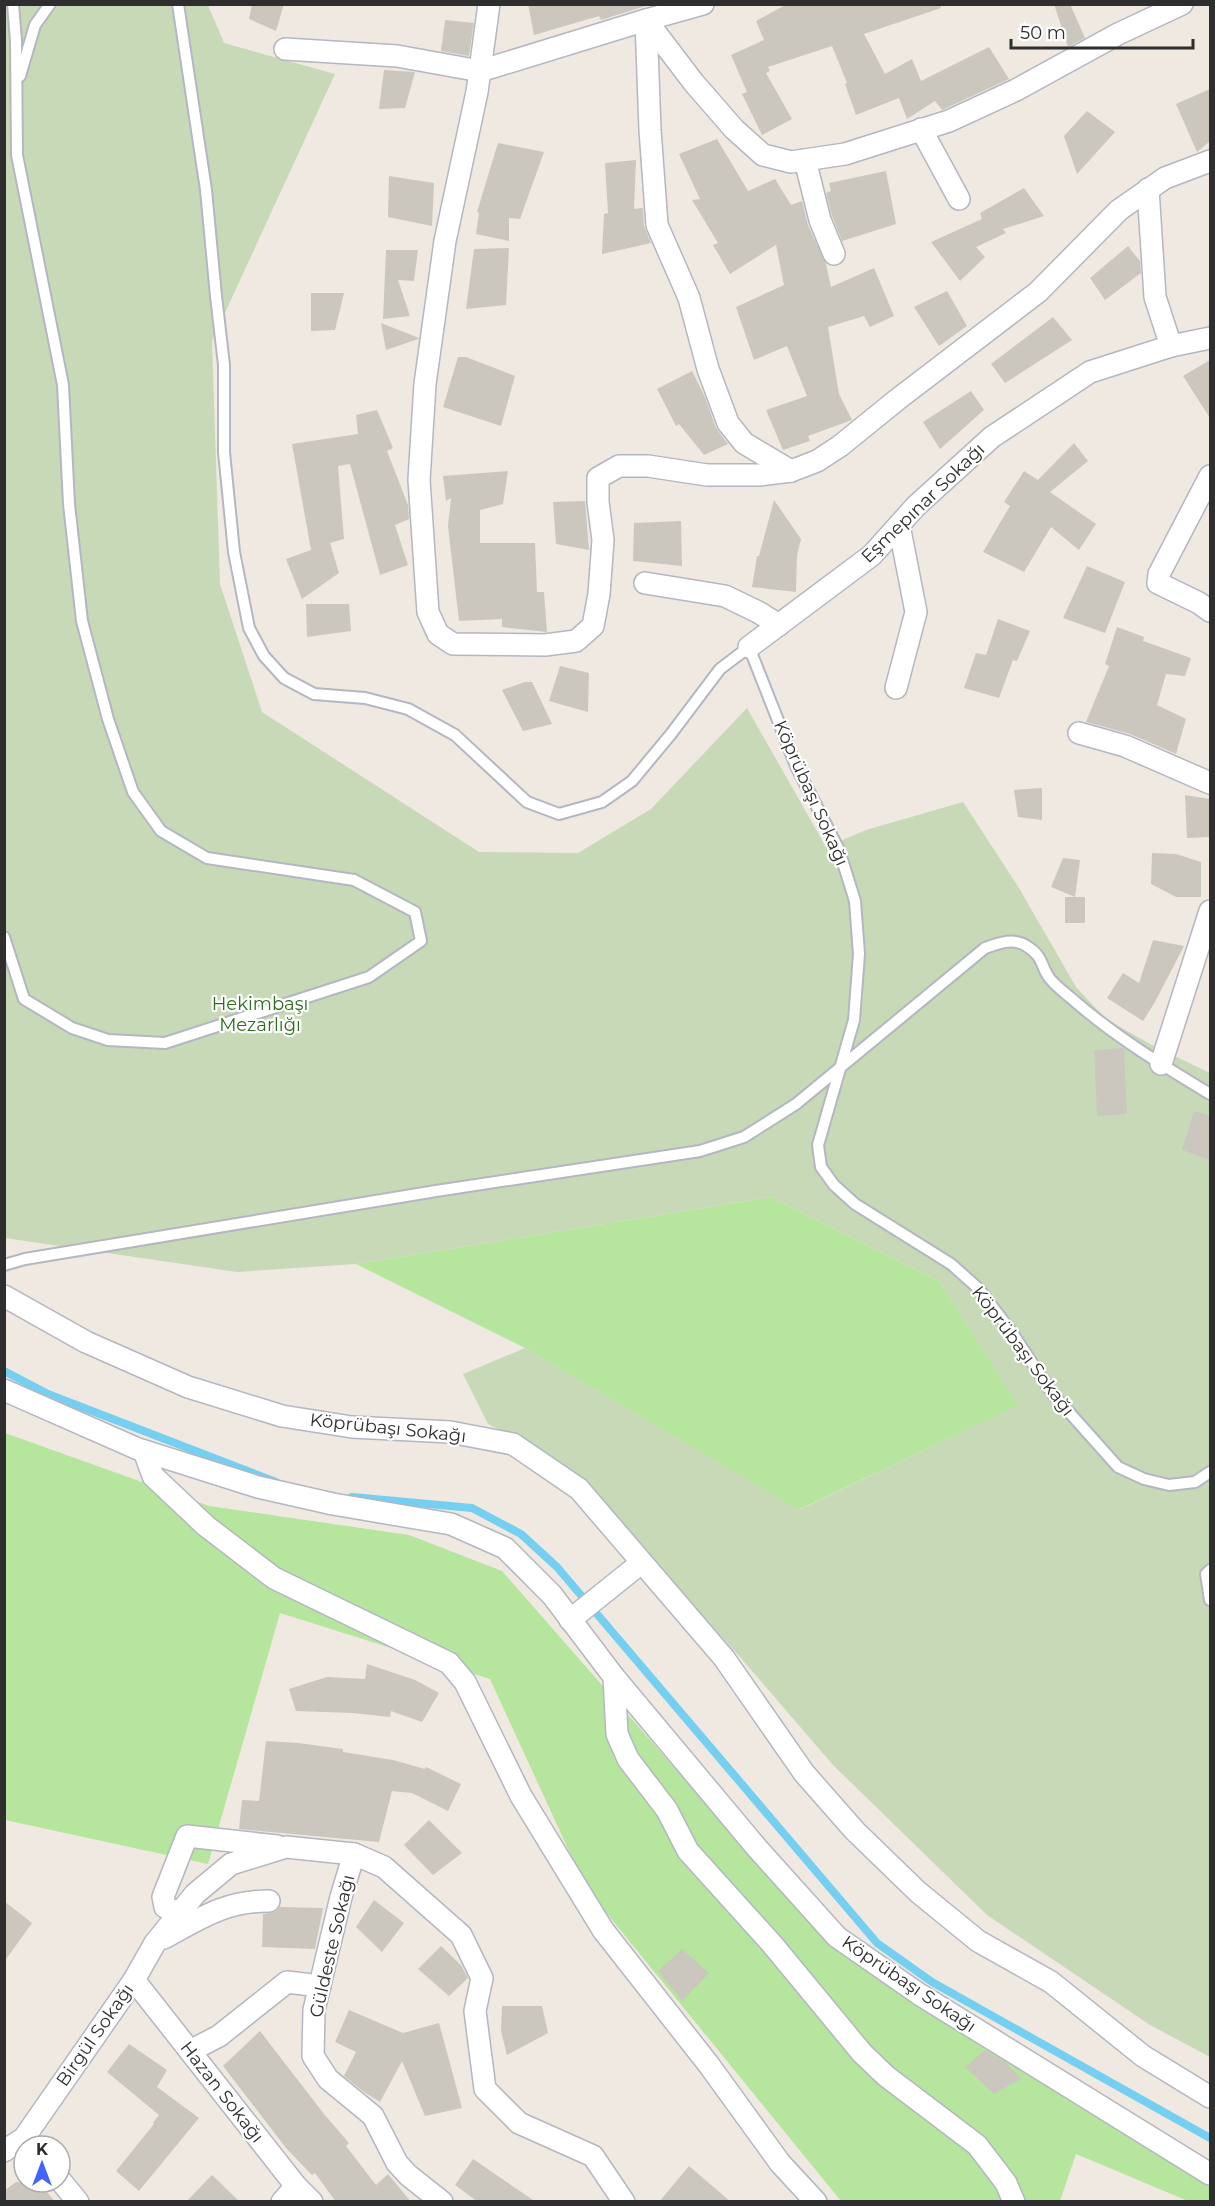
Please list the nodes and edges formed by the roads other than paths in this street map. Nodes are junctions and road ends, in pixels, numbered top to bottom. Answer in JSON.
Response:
{"nodes":[{"id":1,"x":13,"y":4,"type":"edge"},
{"id":2,"x":50,"y":4,"type":"edge"},
{"id":3,"x":178,"y":4,"type":"edge"},
{"id":4,"x":489,"y":4,"type":"edge"},
{"id":5,"x":703,"y":4,"type":"edge"},
{"id":6,"x":1182,"y":4,"type":"edge"},
{"id":7,"x":1160,"y":9,"type":"edge"},
{"id":8,"x":646,"y":20,"type":"junction"},
{"id":9,"x":285,"y":49,"type":"dead end"},
{"id":10,"x":480,"y":71,"type":"junction"},
{"id":11,"x":17,"y":88,"type":"junction"},
{"id":12,"x":921,"y":129,"type":"junction"},
{"id":13,"x":805,"y":160,"type":"junction"},
{"id":14,"x":1210,"y":161,"type":"edge"},
{"id":15,"x":1148,"y":189,"type":"junction"},
{"id":16,"x":959,"y":199,"type":"dead end"},
{"id":17,"x":834,"y":254,"type":"dead end"},
{"id":18,"x":1210,"y":338,"type":"edge"},
{"id":19,"x":1171,"y":346,"type":"junction"},
{"id":20,"x":790,"y":471,"type":"junction"},
{"id":21,"x":1210,"y":476,"type":"edge"},
{"id":22,"x":899,"y":525,"type":"junction"},
{"id":23,"x":645,"y":583,"type":"dead end"},
{"id":24,"x":1210,"y":611,"type":"edge"},
{"id":25,"x":779,"y":625,"type":"junction"},
{"id":26,"x":749,"y":647,"type":"junction"},
{"id":27,"x":896,"y":688,"type":"dead end"},
{"id":28,"x":1079,"y":733,"type":"dead end"},
{"id":29,"x":1210,"y":783,"type":"edge"},
{"id":30,"x":1210,"y":911,"type":"edge"},
{"id":31,"x":4,"y":937,"type":"edge"},
{"id":32,"x":1161,"y":1064,"type":"junction"},
{"id":33,"x":842,"y":1065,"type":"junction"},
{"id":34,"x":1210,"y":1094,"type":"edge"},
{"id":35,"x":4,"y":1265,"type":"edge"},
{"id":36,"x":4,"y":1296,"type":"edge"},
{"id":37,"x":4,"y":1390,"type":"edge"},
{"id":38,"x":144,"y":1451,"type":"junction"},
{"id":39,"x":1210,"y":1472,"type":"edge"},
{"id":40,"x":640,"y":1563,"type":"junction"},
{"id":41,"x":1210,"y":1570,"type":"edge"},
{"id":42,"x":1210,"y":1600,"type":"edge"},
{"id":43,"x":576,"y":1615,"type":"junction"},
{"id":44,"x":614,"y":1677,"type":"junction"},
{"id":45,"x":286,"y":1847,"type":"junction"},
{"id":46,"x":354,"y":1854,"type":"junction"},
{"id":47,"x":269,"y":1901,"type":"dead end"},
{"id":48,"x":179,"y":1914,"type":"junction"},
{"id":49,"x":155,"y":1943,"type":"junction"},
{"id":50,"x":134,"y":1980,"type":"junction"},
{"id":51,"x":320,"y":1986,"type":"junction"},
{"id":52,"x":190,"y":2051,"type":"junction"},
{"id":53,"x":1210,"y":2097,"type":"edge"},
{"id":54,"x":32,"y":2134,"type":"edge"},
{"id":55,"x":1210,"y":2174,"type":"edge"},
{"id":56,"x":289,"y":2194,"type":"edge"},
{"id":57,"x":312,"y":2202,"type":"edge"},
{"id":58,"x":442,"y":2202,"type":"edge"},
{"id":59,"x":624,"y":2202,"type":"edge"},
{"id":60,"x":816,"y":2202,"type":"edge"},
{"id":61,"x":1014,"y":2202,"type":"edge"}],
"edges":[{"from":1,"to":11,"type":"lane"},
{"from":2,"to":11,"type":"lane"},
{"from":3,"to":26,"type":"lane"},
{"from":4,"to":10,"type":"street"},
{"from":5,"to":8,"type":"street"},
{"from":6,"to":7,"type":"street"},
{"from":7,"to":12,"type":"street"},
{"from":8,"to":10,"type":"street"},
{"from":8,"to":13,"type":"street"},
{"from":8,"to":20,"type":"street"},
{"from":9,"to":10,"type":"street"},
{"from":10,"to":20,"type":"street"},
{"from":11,"to":31,"type":"lane"},
{"from":12,"to":13,"type":"street"},
{"from":12,"to":16,"type":"street"},
{"from":13,"to":17,"type":"street"},
{"from":14,"to":15,"type":"street"},
{"from":15,"to":19,"type":"street"},
{"from":15,"to":20,"type":"street"},
{"from":18,"to":19,"type":"street","name":"Eşmepınar Sokağı"},
{"from":19,"to":22,"type":"street","name":"Eşmepınar Sokağı"},
{"from":21,"to":24,"type":"street"},
{"from":22,"to":25,"type":"street","name":"Eşmepınar Sokağı"},
{"from":22,"to":27,"type":"street"},
{"from":23,"to":25,"type":"street"},
{"from":25,"to":26,"type":"street","name":"Eşmepınar Sokağı"},
{"from":26,"to":33,"type":"lane","name":"Köprübaşı Sokağı"},
{"from":28,"to":29,"type":"street"},
{"from":30,"to":32,"type":"street"},
{"from":32,"to":33,"type":"lane"},
{"from":32,"to":34,"type":"lane"},
{"from":33,"to":35,"type":"lane"},
{"from":33,"to":39,"type":"lane","name":"Köprübaşı Sokağı"},
{"from":36,"to":40,"type":"street","name":"Köprübaşı Sokağı"},
{"from":37,"to":38,"type":"street","name":"Köprübaşı Sokağı"},
{"from":38,"to":43,"type":"street","name":"Köprübaşı Sokağı"},
{"from":38,"to":60,"type":"street"},
{"from":40,"to":43,"type":"street"},
{"from":40,"to":53,"type":"street","name":"Köprübaşı Sokağı"},
{"from":41,"to":42,"type":"lane"},
{"from":43,"to":44,"type":"street","name":"Köprübaşı Sokağı"},
{"from":44,"to":55,"type":"street","name":"Köprübaşı Sokağı"},
{"from":44,"to":61,"type":"street"},
{"from":45,"to":46,"type":"street","name":"Birgül Sokağı"},
{"from":45,"to":48,"type":"street","name":"Birgül Sokağı"},
{"from":45,"to":48,"type":"street","name":"Birgül Sokağı"},
{"from":46,"to":51,"type":"street","name":"Güldeste Sokağı"},
{"from":46,"to":59,"type":"street","name":"Birgül Sokağı"},
{"from":47,"to":49,"type":"street"},
{"from":48,"to":49,"type":"street","name":"Birgül Sokağı"},
{"from":49,"to":50,"type":"street","name":"Birgül Sokağı"},
{"from":50,"to":52,"type":"street","name":"Hazan Sokağı"},
{"from":50,"to":54,"type":"street","name":"Birgül Sokağı"},
{"from":51,"to":52,"type":"street"},
{"from":51,"to":58,"type":"street","name":"Güldeste Sokağı"},
{"from":52,"to":56,"type":"street","name":"Hazan Sokağı"},
{"from":56,"to":57,"type":"street","name":"Hazan Sokağı"}]}
